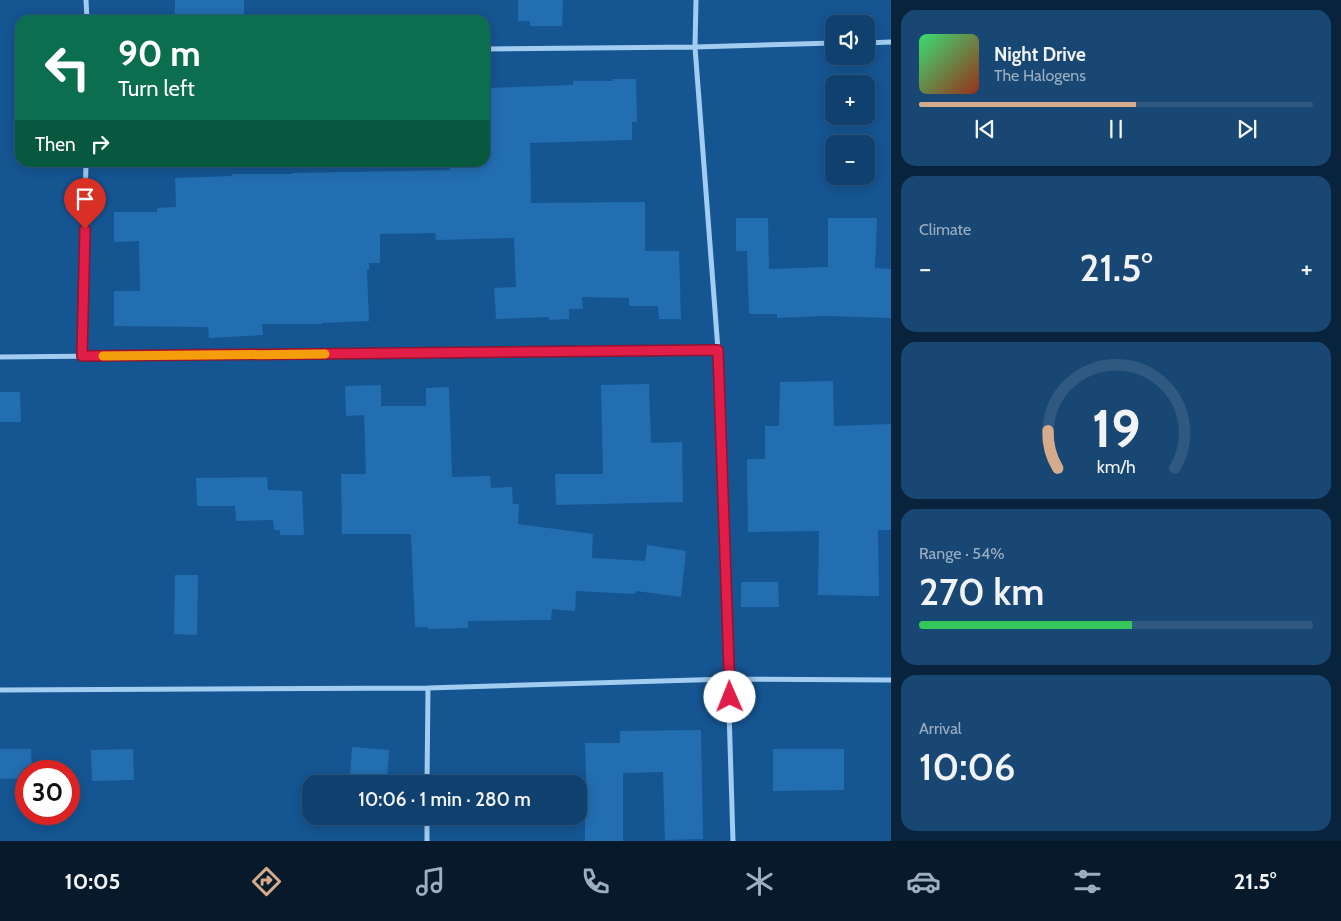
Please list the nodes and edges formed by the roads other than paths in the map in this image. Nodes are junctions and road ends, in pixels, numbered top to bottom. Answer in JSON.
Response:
{"nodes":[{"id":1,"x":86,"y":0,"type":"edge"},
{"id":2,"x":696,"y":0,"type":"edge"},
{"id":3,"x":87,"y":15,"type":"edge"},
{"id":4,"x":875,"y":42,"type":"edge"},
{"id":5,"x":891,"y":42,"type":"edge"},
{"id":6,"x":825,"y":44,"type":"edge"},
{"id":7,"x":695,"y":48,"type":"junction"},
{"id":8,"x":490,"y":49,"type":"edge"},
{"id":9,"x":86,"y":167,"type":"edge"},
{"id":10,"x":718,"y":350,"type":"junction"},
{"id":11,"x":82,"y":356,"type":"junction"},
{"id":12,"x":0,"y":358,"type":"edge"},
{"id":13,"x":729,"y":679,"type":"junction"},
{"id":14,"x":891,"y":680,"type":"edge"},
{"id":15,"x":428,"y":688,"type":"junction"},
{"id":16,"x":0,"y":690,"type":"edge"},
{"id":17,"x":428,"y":775,"type":"edge"},
{"id":18,"x":427,"y":825,"type":"edge"},
{"id":19,"x":427,"y":841,"type":"edge"},
{"id":20,"x":733,"y":841,"type":"edge"}],
"edges":[{"from":1,"to":3,"type":"street"},
{"from":2,"to":7,"type":"street"},
{"from":4,"to":5,"type":"street"},
{"from":6,"to":7,"type":"street"},
{"from":7,"to":8,"type":"street"},
{"from":7,"to":10,"type":"street"},
{"from":9,"to":11,"type":"street"},
{"from":10,"to":11,"type":"street"},
{"from":10,"to":13,"type":"street"},
{"from":11,"to":12,"type":"street"},
{"from":13,"to":14,"type":"street"},
{"from":13,"to":15,"type":"street"},
{"from":13,"to":20,"type":"street"},
{"from":15,"to":16,"type":"street"},
{"from":15,"to":17,"type":"street"},
{"from":18,"to":19,"type":"street"}]}
